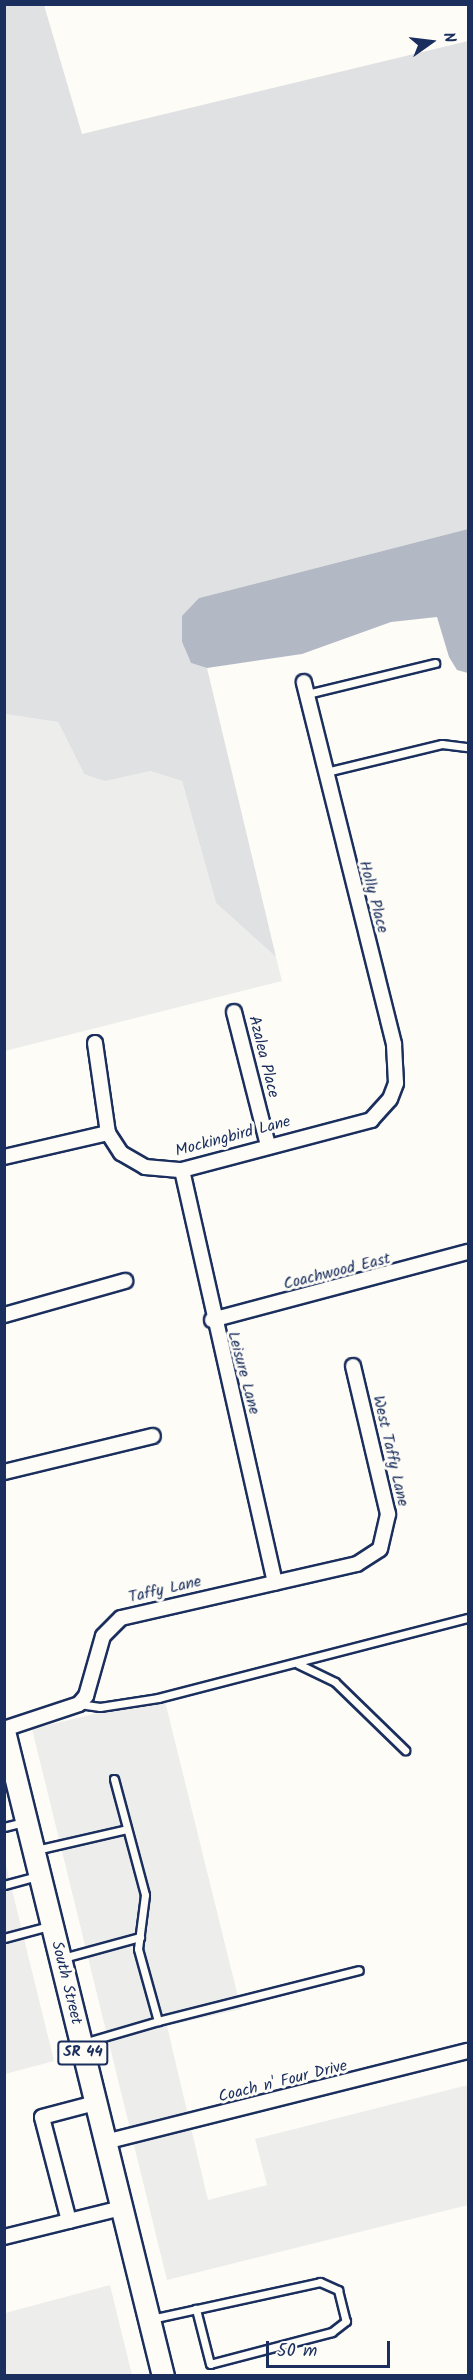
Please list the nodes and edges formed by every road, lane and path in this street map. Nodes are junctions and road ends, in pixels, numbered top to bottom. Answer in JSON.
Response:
{"nodes":[{"id":1,"x":435,"y":663,"type":"dead end"},
{"id":2,"x":305,"y":688,"type":"joint"},
{"id":3,"x":468,"y":747,"type":"edge"},
{"id":4,"x":326,"y":772,"type":"junction"},
{"id":5,"x":234,"y":1012,"type":"dead end"},
{"id":6,"x":95,"y":1043,"type":"dead end"},
{"id":7,"x":377,"y":1117,"type":"joint"},
{"id":8,"x":108,"y":1133,"type":"junction"},
{"id":9,"x":268,"y":1145,"type":"junction"},
{"id":10,"x":4,"y":1157,"type":"edge"},
{"id":11,"x":182,"y":1170,"type":"junction"},
{"id":12,"x":468,"y":1252,"type":"edge"},
{"id":13,"x":125,"y":1281,"type":"dead end"},
{"id":14,"x":4,"y":1315,"type":"edge"},
{"id":15,"x":212,"y":1320,"type":"junction"},
{"id":16,"x":353,"y":1366,"type":"dead end"},
{"id":17,"x":153,"y":1436,"type":"dead end"},
{"id":18,"x":4,"y":1472,"type":"edge"},
{"id":19,"x":384,"y":1544,"type":"joint"},
{"id":20,"x":275,"y":1583,"type":"junction"},
{"id":21,"x":468,"y":1618,"type":"edge"},
{"id":22,"x":298,"y":1664,"type":"junction"},
{"id":23,"x":78,"y":1704,"type":"junction"},
{"id":24,"x":4,"y":1730,"type":"edge"},
{"id":25,"x":405,"y":1750,"type":"dead end"},
{"id":26,"x":114,"y":1779,"type":"dead end"},
{"id":27,"x":26,"y":1821,"type":"junction"},
{"id":28,"x":4,"y":1827,"type":"edge"},
{"id":29,"x":127,"y":1828,"type":"junction"},
{"id":30,"x":34,"y":1851,"type":"junction"},
{"id":31,"x":40,"y":1875,"type":"junction"},
{"id":32,"x":4,"y":1885,"type":"edge"},
{"id":33,"x":52,"y":1925,"type":"junction"},
{"id":34,"x":140,"y":1937,"type":"junction"},
{"id":35,"x":4,"y":1938,"type":"edge"},
{"id":36,"x":60,"y":1958,"type":"junction"},
{"id":37,"x":359,"y":1970,"type":"dead end"},
{"id":38,"x":158,"y":2021,"type":"junction"},
{"id":39,"x":81,"y":2044,"type":"junction"},
{"id":40,"x":468,"y":2051,"type":"edge"},
{"id":41,"x":95,"y":2103,"type":"junction"},
{"id":42,"x":105,"y":2142,"type":"junction"},
{"id":43,"x":121,"y":2208,"type":"junction"},
{"id":44,"x":69,"y":2221,"type":"junction"},
{"id":45,"x":4,"y":2237,"type":"edge"},
{"id":46,"x":196,"y":2309,"type":"junction"},
{"id":47,"x":149,"y":2319,"type":"junction"},
{"id":48,"x":163,"y":2376,"type":"edge"}],
"edges":[{"from":1,"to":2,"type":"lane"},
{"from":2,"to":4,"type":"street","name":"Holly Place"},
{"from":3,"to":4,"type":"lane"},
{"from":4,"to":7,"type":"street","name":"Holly Place"},
{"from":5,"to":9,"type":"street","name":"Azalea Place"},
{"from":6,"to":8,"type":"street"},
{"from":7,"to":9,"type":"street","name":"Mockingbird Lane"},
{"from":8,"to":10,"type":"street"},
{"from":8,"to":11,"type":"street","name":"Mockingbird Lane"},
{"from":9,"to":11,"type":"street","name":"Mockingbird Lane"},
{"from":11,"to":15,"type":"street","name":"Leisure Lane"},
{"from":12,"to":15,"type":"street","name":"Coachwood East"},
{"from":13,"to":14,"type":"street"},
{"from":15,"to":20,"type":"street","name":"Leisure Lane"},
{"from":16,"to":19,"type":"street","name":"West Taffy Lane"},
{"from":17,"to":18,"type":"street"},
{"from":19,"to":20,"type":"street","name":"Taffy Lane"},
{"from":20,"to":23,"type":"street","name":"Taffy Lane"},
{"from":21,"to":22,"type":"lane"},
{"from":22,"to":23,"type":"lane"},
{"from":22,"to":25,"type":"lane"},
{"from":23,"to":24,"type":"street"},
{"from":24,"to":27,"type":"main road","name":"South Street","number":"SR 44"},
{"from":26,"to":29,"type":"lane"},
{"from":27,"to":28,"type":"lane"},
{"from":27,"to":30,"type":"main road","name":"South Street","number":"SR 44"},
{"from":29,"to":30,"type":"lane"},
{"from":29,"to":34,"type":"lane"},
{"from":30,"to":31,"type":"main road","name":"South Street","number":"SR 44"},
{"from":31,"to":32,"type":"lane"},
{"from":31,"to":33,"type":"main road","name":"South Street","number":"SR 44"},
{"from":33,"to":35,"type":"lane"},
{"from":33,"to":36,"type":"main road","name":"South Street","number":"SR 44"},
{"from":34,"to":36,"type":"lane"},
{"from":34,"to":38,"type":"lane"},
{"from":36,"to":39,"type":"main road","name":"South Street","number":"SR 44"},
{"from":37,"to":38,"type":"lane"},
{"from":38,"to":39,"type":"lane"},
{"from":39,"to":41,"type":"main road","name":"South Street","number":"SR 44"},
{"from":40,"to":42,"type":"street","name":"Coach n' Four Drive"},
{"from":41,"to":42,"type":"main road","name":"South Street","number":"SR 44"},
{"from":41,"to":44,"type":"street"},
{"from":42,"to":43,"type":"main road","name":"South Street","number":"SR 44"},
{"from":43,"to":44,"type":"street"},
{"from":43,"to":47,"type":"main road","name":"South Street","number":"SR 44"},
{"from":44,"to":45,"type":"street"},
{"from":46,"to":46,"type":"lane"},
{"from":46,"to":47,"type":"lane"},
{"from":47,"to":48,"type":"main road","name":"South Street","number":"SR 44"}]}
